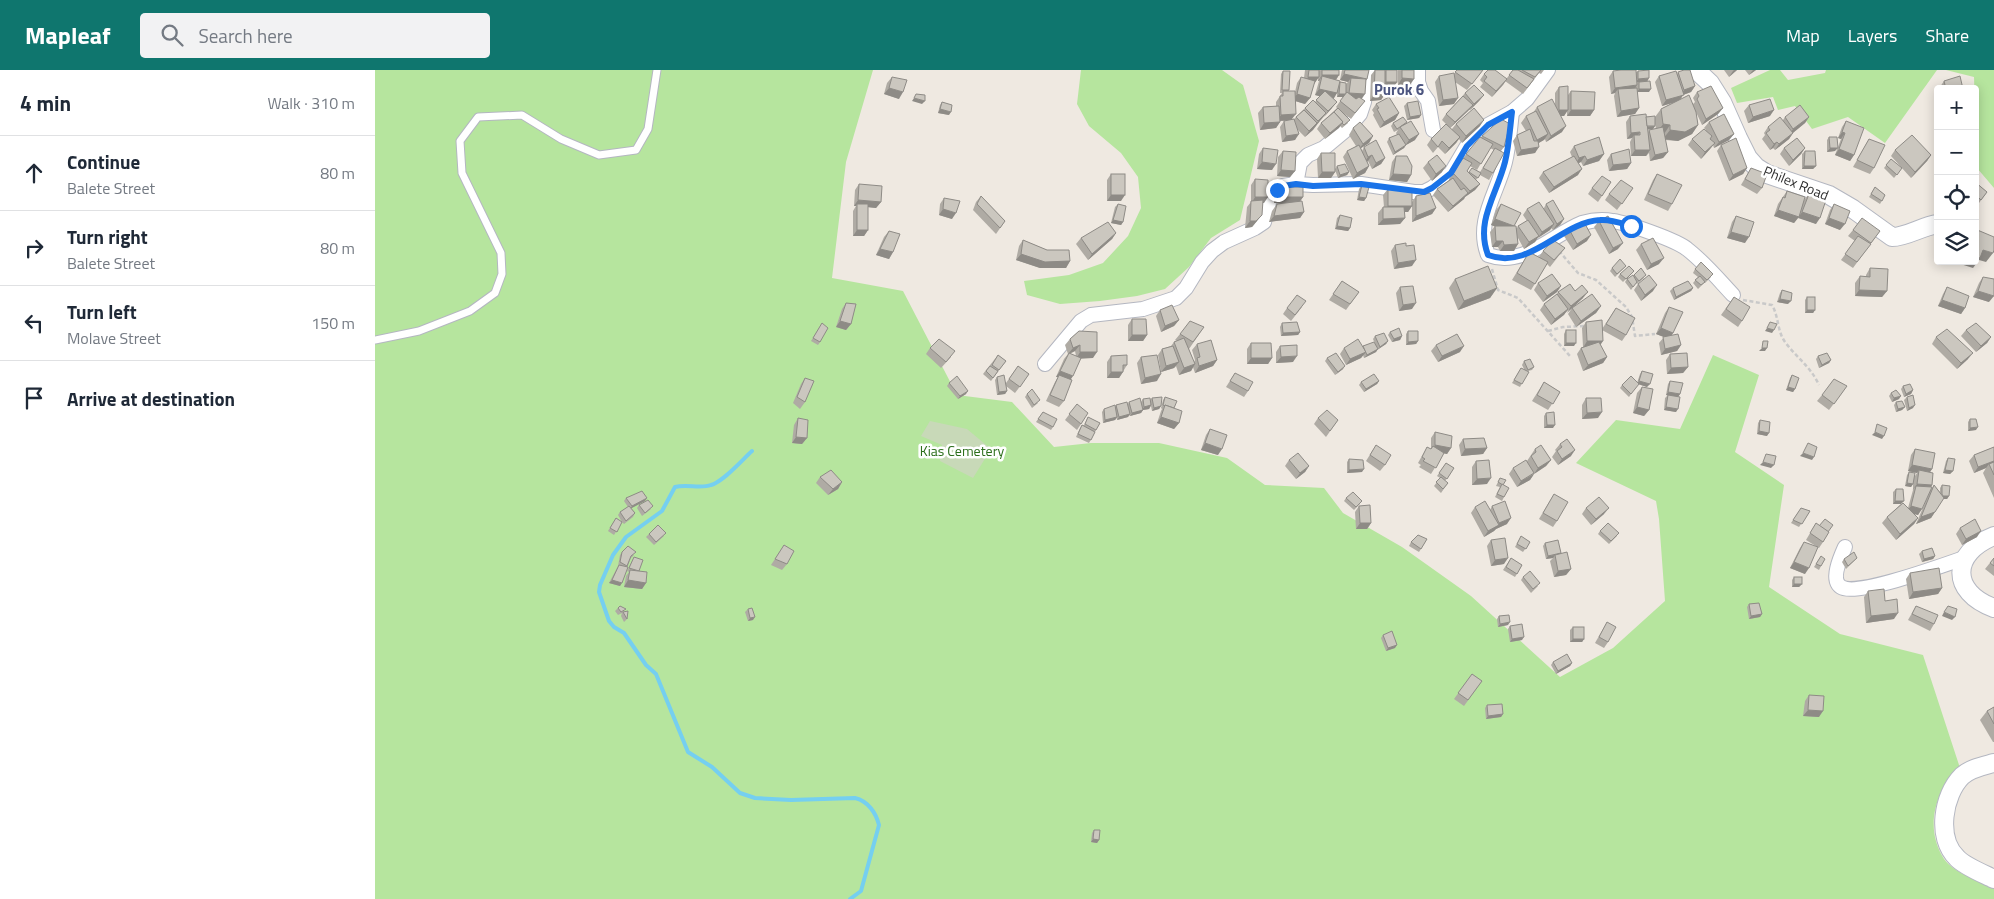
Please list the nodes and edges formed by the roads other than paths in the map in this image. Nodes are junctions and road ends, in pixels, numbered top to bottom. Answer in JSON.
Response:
{"nodes":[{"id":1,"x":657,"y":70,"type":"edge"},
{"id":2,"x":1368,"y":70,"type":"edge"},
{"id":3,"x":1418,"y":70,"type":"edge"},
{"id":4,"x":1548,"y":70,"type":"edge"},
{"id":5,"x":1696,"y":70,"type":"edge"},
{"id":6,"x":1512,"y":112,"type":"junction"},
{"id":7,"x":1433,"y":130,"type":"dead end"},
{"id":8,"x":1296,"y":184,"type":"junction"},
{"id":9,"x":1934,"y":225,"type":"edge"},
{"id":10,"x":1733,"y":295,"type":"edge"},
{"id":11,"x":375,"y":340,"type":"edge"},
{"id":12,"x":1045,"y":364,"type":"dead end"},
{"id":13,"x":1994,"y":536,"type":"edge"},
{"id":14,"x":1845,"y":547,"type":"dead end"},
{"id":15,"x":1964,"y":558,"type":"junction"},
{"id":16,"x":1994,"y":608,"type":"edge"},
{"id":17,"x":1994,"y":763,"type":"edge"},
{"id":18,"x":1994,"y":879,"type":"edge"}],
"edges":[{"from":1,"to":11,"type":"lane"},
{"from":2,"to":8,"type":"street"},
{"from":3,"to":7,"type":"street"},
{"from":4,"to":6,"type":"street"},
{"from":5,"to":9,"type":"street","name":"Philex Road"},
{"from":6,"to":8,"type":"street"},
{"from":6,"to":10,"type":"street"},
{"from":8,"to":12,"type":"street"},
{"from":13,"to":15,"type":"street"},
{"from":14,"to":15,"type":"street"},
{"from":15,"to":16,"type":"street"},
{"from":17,"to":18,"type":"street"}]}
